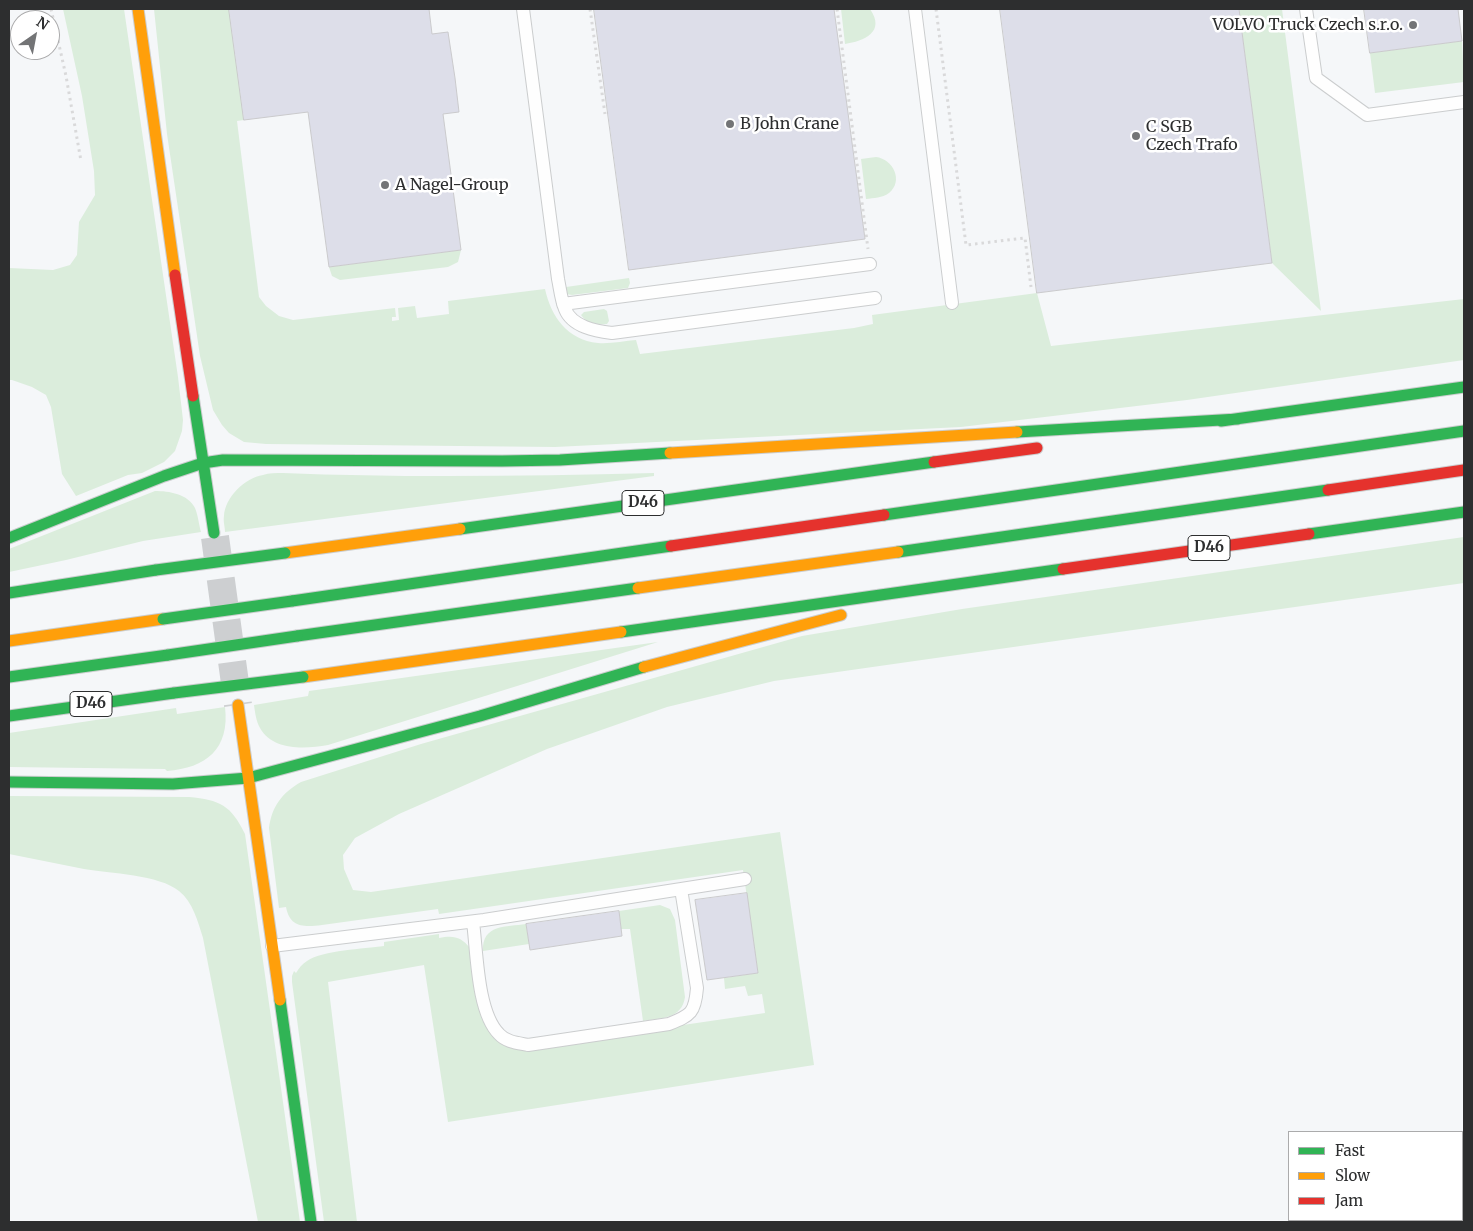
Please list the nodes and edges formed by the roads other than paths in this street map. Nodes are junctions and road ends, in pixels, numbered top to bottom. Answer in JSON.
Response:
{"nodes":[{"id":1,"x":138,"y":9,"type":"edge"},
{"id":2,"x":523,"y":9,"type":"edge"},
{"id":3,"x":915,"y":9,"type":"edge"},
{"id":4,"x":1306,"y":9,"type":"edge"},
{"id":5,"x":1464,"y":102,"type":"edge"},
{"id":6,"x":870,"y":264,"type":"road end"},
{"id":7,"x":875,"y":298,"type":"dead end"},
{"id":8,"x":952,"y":303,"type":"dead end"},
{"id":9,"x":564,"y":304,"type":"junction"},
{"id":10,"x":1464,"y":387,"type":"edge"},
{"id":11,"x":1238,"y":418,"type":"junction"},
{"id":12,"x":1464,"y":431,"type":"edge"},
{"id":13,"x":1100,"y":438,"type":"dead end"},
{"id":14,"x":1050,"y":446,"type":"dead end"},
{"id":15,"x":203,"y":463,"type":"junction"},
{"id":16,"x":1464,"y":470,"type":"edge"},
{"id":17,"x":1464,"y":512,"type":"edge"},
{"id":18,"x":214,"y":534,"type":"tunnel mouth"},
{"id":19,"x":9,"y":538,"type":"edge"},
{"id":20,"x":954,"y":585,"type":"junction"},
{"id":21,"x":9,"y":593,"type":"edge"},
{"id":22,"x":867,"y":608,"type":"dead end"},
{"id":23,"x":848,"y":613,"type":"dead end"},
{"id":24,"x":9,"y":641,"type":"edge"},
{"id":25,"x":9,"y":677,"type":"edge"},
{"id":26,"x":238,"y":705,"type":"tunnel mouth"},
{"id":27,"x":9,"y":716,"type":"edge"},
{"id":28,"x":248,"y":778,"type":"junction"},
{"id":29,"x":9,"y":782,"type":"edge"},
{"id":30,"x":746,"y":879,"type":"dead end"},
{"id":31,"x":681,"y":889,"type":"junction"},
{"id":32,"x":473,"y":922,"type":"junction"},
{"id":33,"x":272,"y":946,"type":"junction"},
{"id":34,"x":311,"y":1222,"type":"edge"}],
"edges":[{"from":1,"to":15,"type":"main road"},
{"from":2,"to":9,"type":"lane"},
{"from":3,"to":8,"type":"lane"},
{"from":4,"to":5,"type":"lane"},
{"from":6,"to":9,"type":"lane"},
{"from":7,"to":9,"type":"lane"},
{"from":10,"to":11,"type":"main road"},
{"from":11,"to":13,"type":"main road"},
{"from":11,"to":15,"type":"main road"},
{"from":12,"to":24,"type":"main road","bridge":true},
{"from":14,"to":21,"type":"main road","number":"D46","bridge":true},
{"from":15,"to":18,"type":"main road"},
{"from":15,"to":19,"type":"main road"},
{"from":16,"to":25,"type":"main road","bridge":true},
{"from":17,"to":20,"type":"main road","number":"D46"},
{"from":20,"to":22,"type":"main road"},
{"from":20,"to":27,"type":"main road","number":"D46","bridge":true},
{"from":23,"to":28,"type":"main road"},
{"from":26,"to":28,"type":"main road"},
{"from":28,"to":29,"type":"main road"},
{"from":28,"to":33,"type":"main road"},
{"from":30,"to":31,"type":"lane"},
{"from":31,"to":32,"type":"lane"},
{"from":31,"to":32,"type":"lane"},
{"from":32,"to":33,"type":"lane"},
{"from":33,"to":34,"type":"main road"}]}
